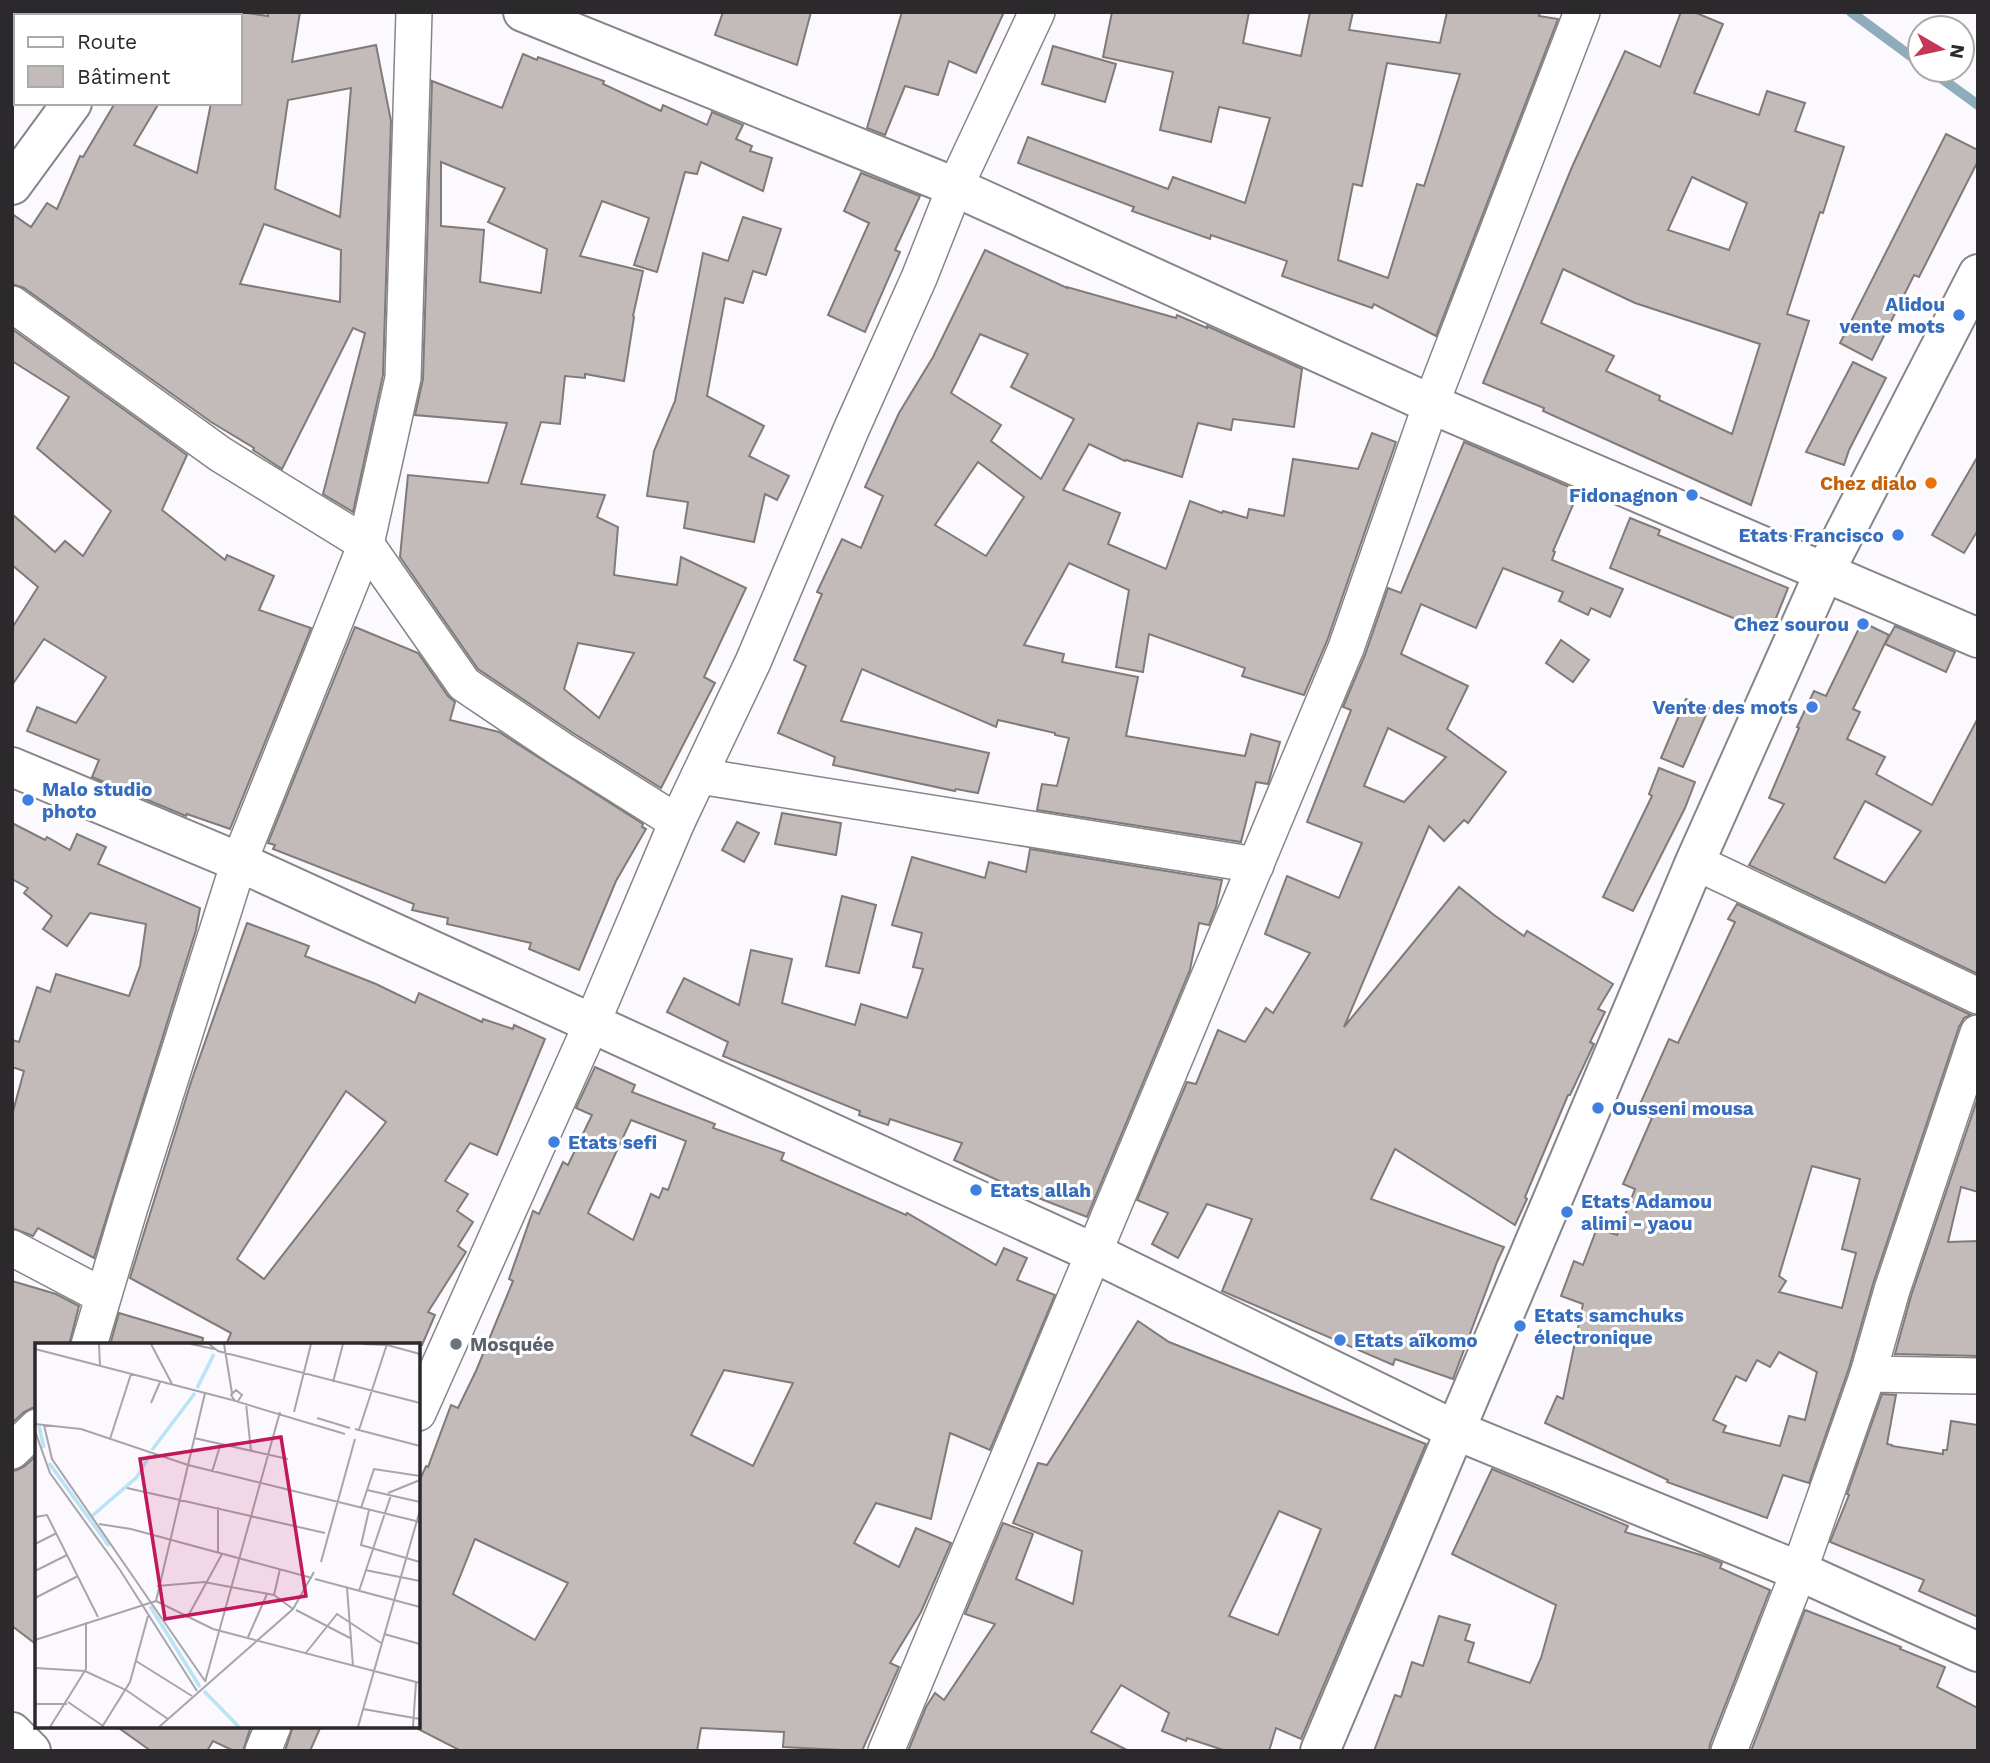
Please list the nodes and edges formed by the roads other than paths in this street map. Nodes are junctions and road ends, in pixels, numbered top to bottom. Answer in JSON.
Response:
{"nodes":[{"id":1,"x":414,"y":12,"type":"edge"},
{"id":2,"x":523,"y":12,"type":"edge"},
{"id":3,"x":1037,"y":12,"type":"edge"},
{"id":4,"x":1581,"y":12,"type":"edge"},
{"id":5,"x":71,"y":105,"type":"edge"},
{"id":6,"x":12,"y":185,"type":"edge"},
{"id":7,"x":955,"y":187,"type":"junction"},
{"id":8,"x":1978,"y":274,"type":"edge"},
{"id":9,"x":12,"y":304,"type":"edge"},
{"id":10,"x":1431,"y":404,"type":"junction"},
{"id":11,"x":366,"y":544,"type":"junction"},
{"id":12,"x":1824,"y":573,"type":"junction"},
{"id":13,"x":1978,"y":638,"type":"edge"},
{"id":14,"x":12,"y":767,"type":"edge"},
{"id":15,"x":699,"y":776,"type":"junction"},
{"id":16,"x":677,"y":822,"type":"junction"},
{"id":17,"x":239,"y":862,"type":"junction"},
{"id":18,"x":1695,"y":862,"type":"junction"},
{"id":19,"x":1256,"y":865,"type":"junction"},
{"id":20,"x":1978,"y":996,"type":"edge"},
{"id":21,"x":592,"y":1023,"type":"junction"},
{"id":22,"x":1978,"y":1032,"type":"edge"},
{"id":23,"x":12,"y":1248,"type":"edge"},
{"id":24,"x":1094,"y":1253,"type":"junction"},
{"id":25,"x":103,"y":1296,"type":"junction"},
{"id":26,"x":90,"y":1343,"type":"edge"},
{"id":27,"x":1868,"y":1374,"type":"junction"},
{"id":28,"x":1978,"y":1376,"type":"edge"},
{"id":29,"x":420,"y":1409,"type":"edge"},
{"id":30,"x":35,"y":1429,"type":"edge"},
{"id":31,"x":1455,"y":1430,"type":"junction"},
{"id":32,"x":12,"y":1451,"type":"edge"},
{"id":33,"x":1799,"y":1571,"type":"junction"},
{"id":34,"x":1978,"y":1652,"type":"edge"},
{"id":35,"x":272,"y":1728,"type":"edge"},
{"id":36,"x":12,"y":1732,"type":"edge"},
{"id":37,"x":31,"y":1751,"type":"edge"},
{"id":38,"x":262,"y":1751,"type":"edge"},
{"id":39,"x":886,"y":1751,"type":"edge"},
{"id":40,"x":1320,"y":1751,"type":"edge"},
{"id":41,"x":1729,"y":1751,"type":"edge"}],
"edges":[{"from":1,"to":11,"type":"street"},
{"from":2,"to":7,"type":"street"},
{"from":3,"to":7,"type":"street"},
{"from":4,"to":10,"type":"street"},
{"from":5,"to":6,"type":"street"},
{"from":7,"to":10,"type":"street"},
{"from":7,"to":15,"type":"street"},
{"from":8,"to":12,"type":"street"},
{"from":9,"to":11,"type":"street"},
{"from":10,"to":12,"type":"street"},
{"from":10,"to":19,"type":"street"},
{"from":11,"to":16,"type":"street"},
{"from":11,"to":17,"type":"street"},
{"from":12,"to":13,"type":"street"},
{"from":12,"to":18,"type":"street"},
{"from":14,"to":17,"type":"street"},
{"from":15,"to":16,"type":"street"},
{"from":15,"to":19,"type":"street"},
{"from":16,"to":21,"type":"street"},
{"from":17,"to":21,"type":"street"},
{"from":17,"to":25,"type":"street"},
{"from":18,"to":20,"type":"street"},
{"from":18,"to":31,"type":"street"},
{"from":19,"to":24,"type":"street"},
{"from":21,"to":24,"type":"street"},
{"from":21,"to":29,"type":"street"},
{"from":22,"to":27,"type":"street"},
{"from":23,"to":25,"type":"street"},
{"from":24,"to":31,"type":"street"},
{"from":24,"to":39,"type":"street"},
{"from":25,"to":26,"type":"street"},
{"from":27,"to":28,"type":"street"},
{"from":27,"to":33,"type":"street"},
{"from":30,"to":32,"type":"street"},
{"from":31,"to":33,"type":"street"},
{"from":31,"to":40,"type":"street"},
{"from":33,"to":34,"type":"street"},
{"from":33,"to":41,"type":"street"},
{"from":35,"to":38,"type":"street"},
{"from":36,"to":37,"type":"street"}]}
